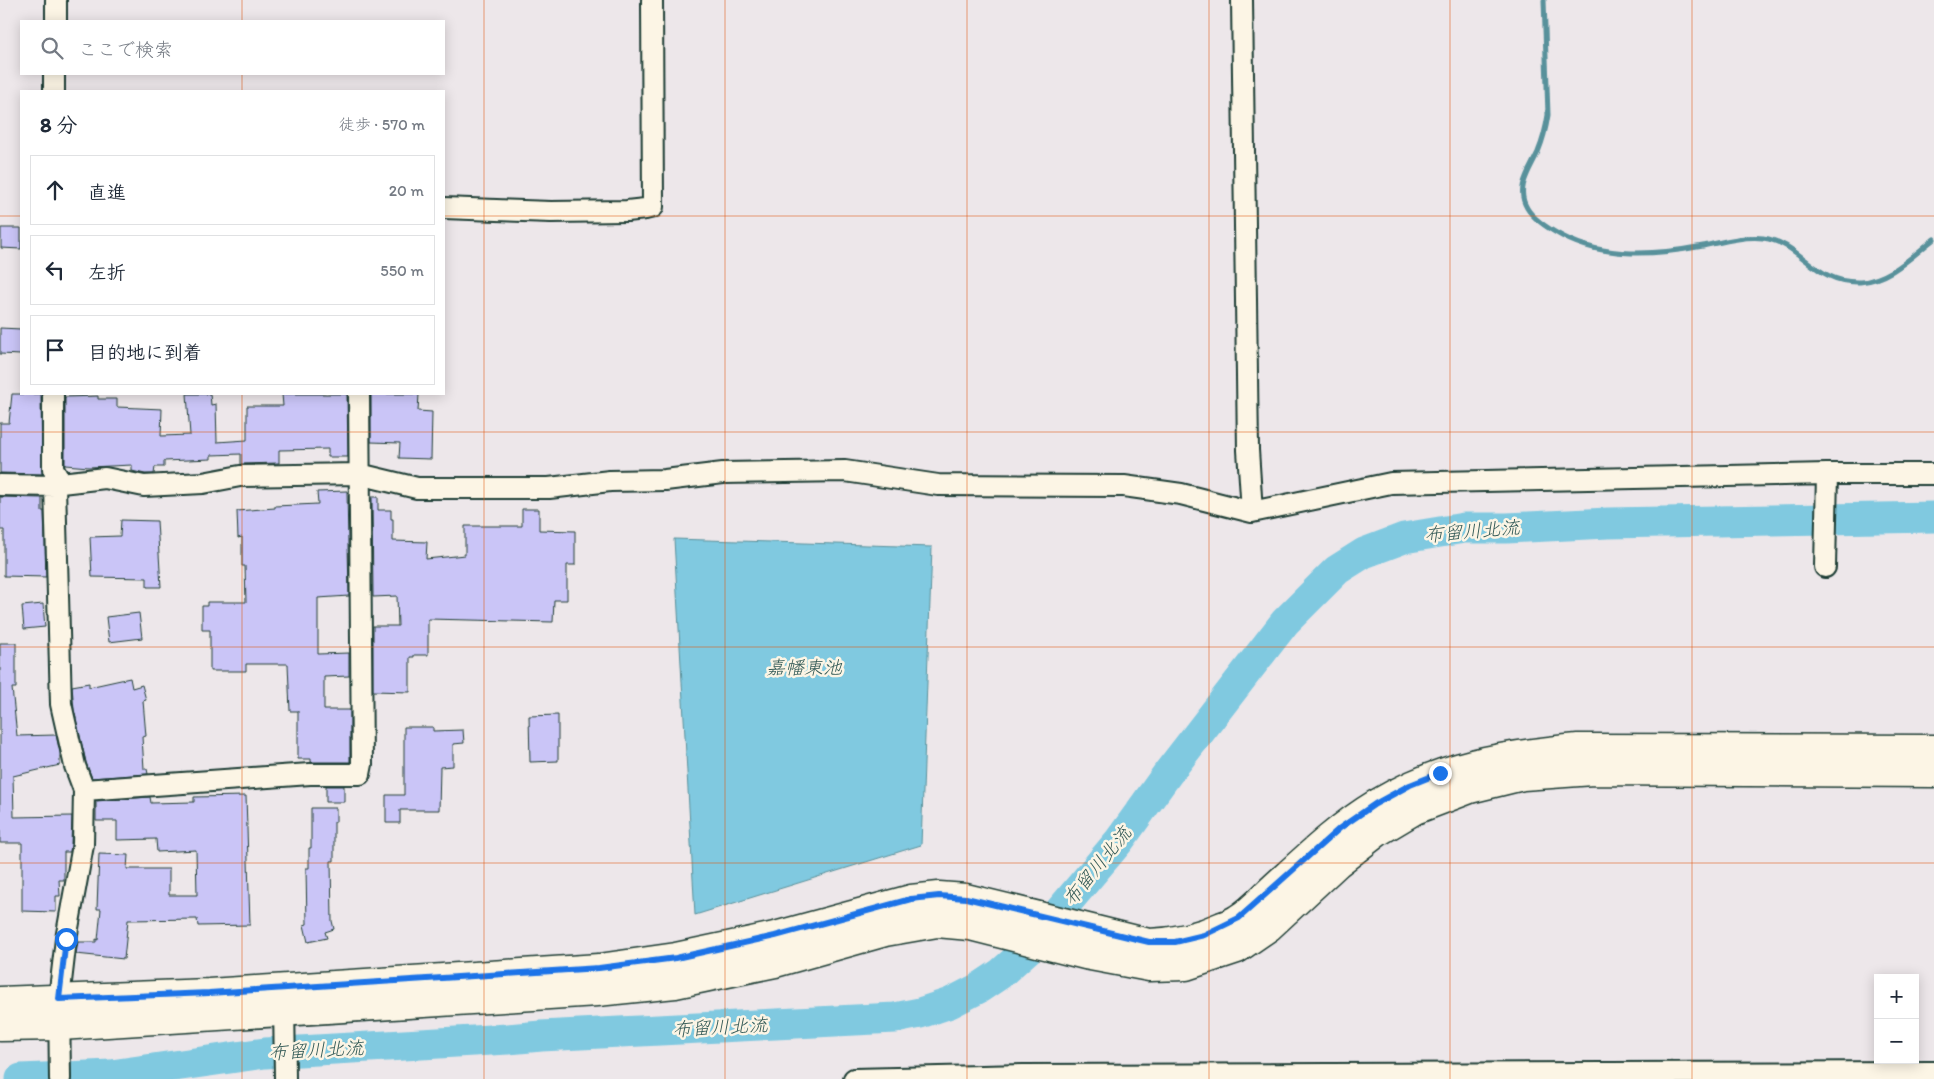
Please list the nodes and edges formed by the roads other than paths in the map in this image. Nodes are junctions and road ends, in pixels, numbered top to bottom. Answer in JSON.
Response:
{"nodes":[{"id":1,"x":56,"y":0,"type":"edge"},
{"id":2,"x":652,"y":0,"type":"edge"},
{"id":3,"x":1242,"y":0,"type":"edge"},
{"id":4,"x":56,"y":20,"type":"edge"},
{"id":5,"x":54,"y":75,"type":"edge"},
{"id":6,"x":54,"y":90,"type":"edge"},
{"id":7,"x":445,"y":208,"type":"edge"},
{"id":8,"x":53,"y":395,"type":"edge"},
{"id":9,"x":359,"y":395,"type":"edge"},
{"id":10,"x":359,"y":474,"type":"junction"},
{"id":11,"x":1934,"y":474,"type":"edge"},
{"id":12,"x":1827,"y":481,"type":"junction"},
{"id":13,"x":0,"y":485,"type":"edge"},
{"id":14,"x":58,"y":485,"type":"junction"},
{"id":15,"x":1252,"y":512,"type":"junction"},
{"id":16,"x":1825,"y":567,"type":"dead end"},
{"id":17,"x":1934,"y":749,"type":"edge"},
{"id":18,"x":1934,"y":773,"type":"edge"},
{"id":19,"x":84,"y":790,"type":"junction"},
{"id":20,"x":0,"y":1001,"type":"edge"},
{"id":21,"x":284,"y":1009,"type":"junction"},
{"id":22,"x":60,"y":1022,"type":"junction"},
{"id":23,"x":0,"y":1028,"type":"edge"},
{"id":24,"x":1934,"y":1072,"type":"edge"},
{"id":25,"x":60,"y":1079,"type":"edge"},
{"id":26,"x":285,"y":1079,"type":"edge"},
{"id":27,"x":854,"y":1079,"type":"edge"}],
"edges":[{"from":1,"to":4,"type":"street"},
{"from":2,"to":7,"type":"street"},
{"from":3,"to":15,"type":"street"},
{"from":5,"to":6,"type":"street"},
{"from":8,"to":14,"type":"street"},
{"from":9,"to":10,"type":"street"},
{"from":10,"to":14,"type":"street"},
{"from":10,"to":15,"type":"street"},
{"from":10,"to":19,"type":"street"},
{"from":11,"to":12,"type":"street"},
{"from":12,"to":15,"type":"street"},
{"from":12,"to":16,"type":"street"},
{"from":13,"to":14,"type":"street"},
{"from":14,"to":19,"type":"street"},
{"from":17,"to":21,"type":"street"},
{"from":18,"to":21,"type":"street"},
{"from":19,"to":22,"type":"street"},
{"from":20,"to":22,"type":"street"},
{"from":21,"to":22,"type":"street"},
{"from":21,"to":26,"type":"street"},
{"from":22,"to":23,"type":"street"},
{"from":22,"to":25,"type":"street"},
{"from":24,"to":27,"type":"street"}]}
